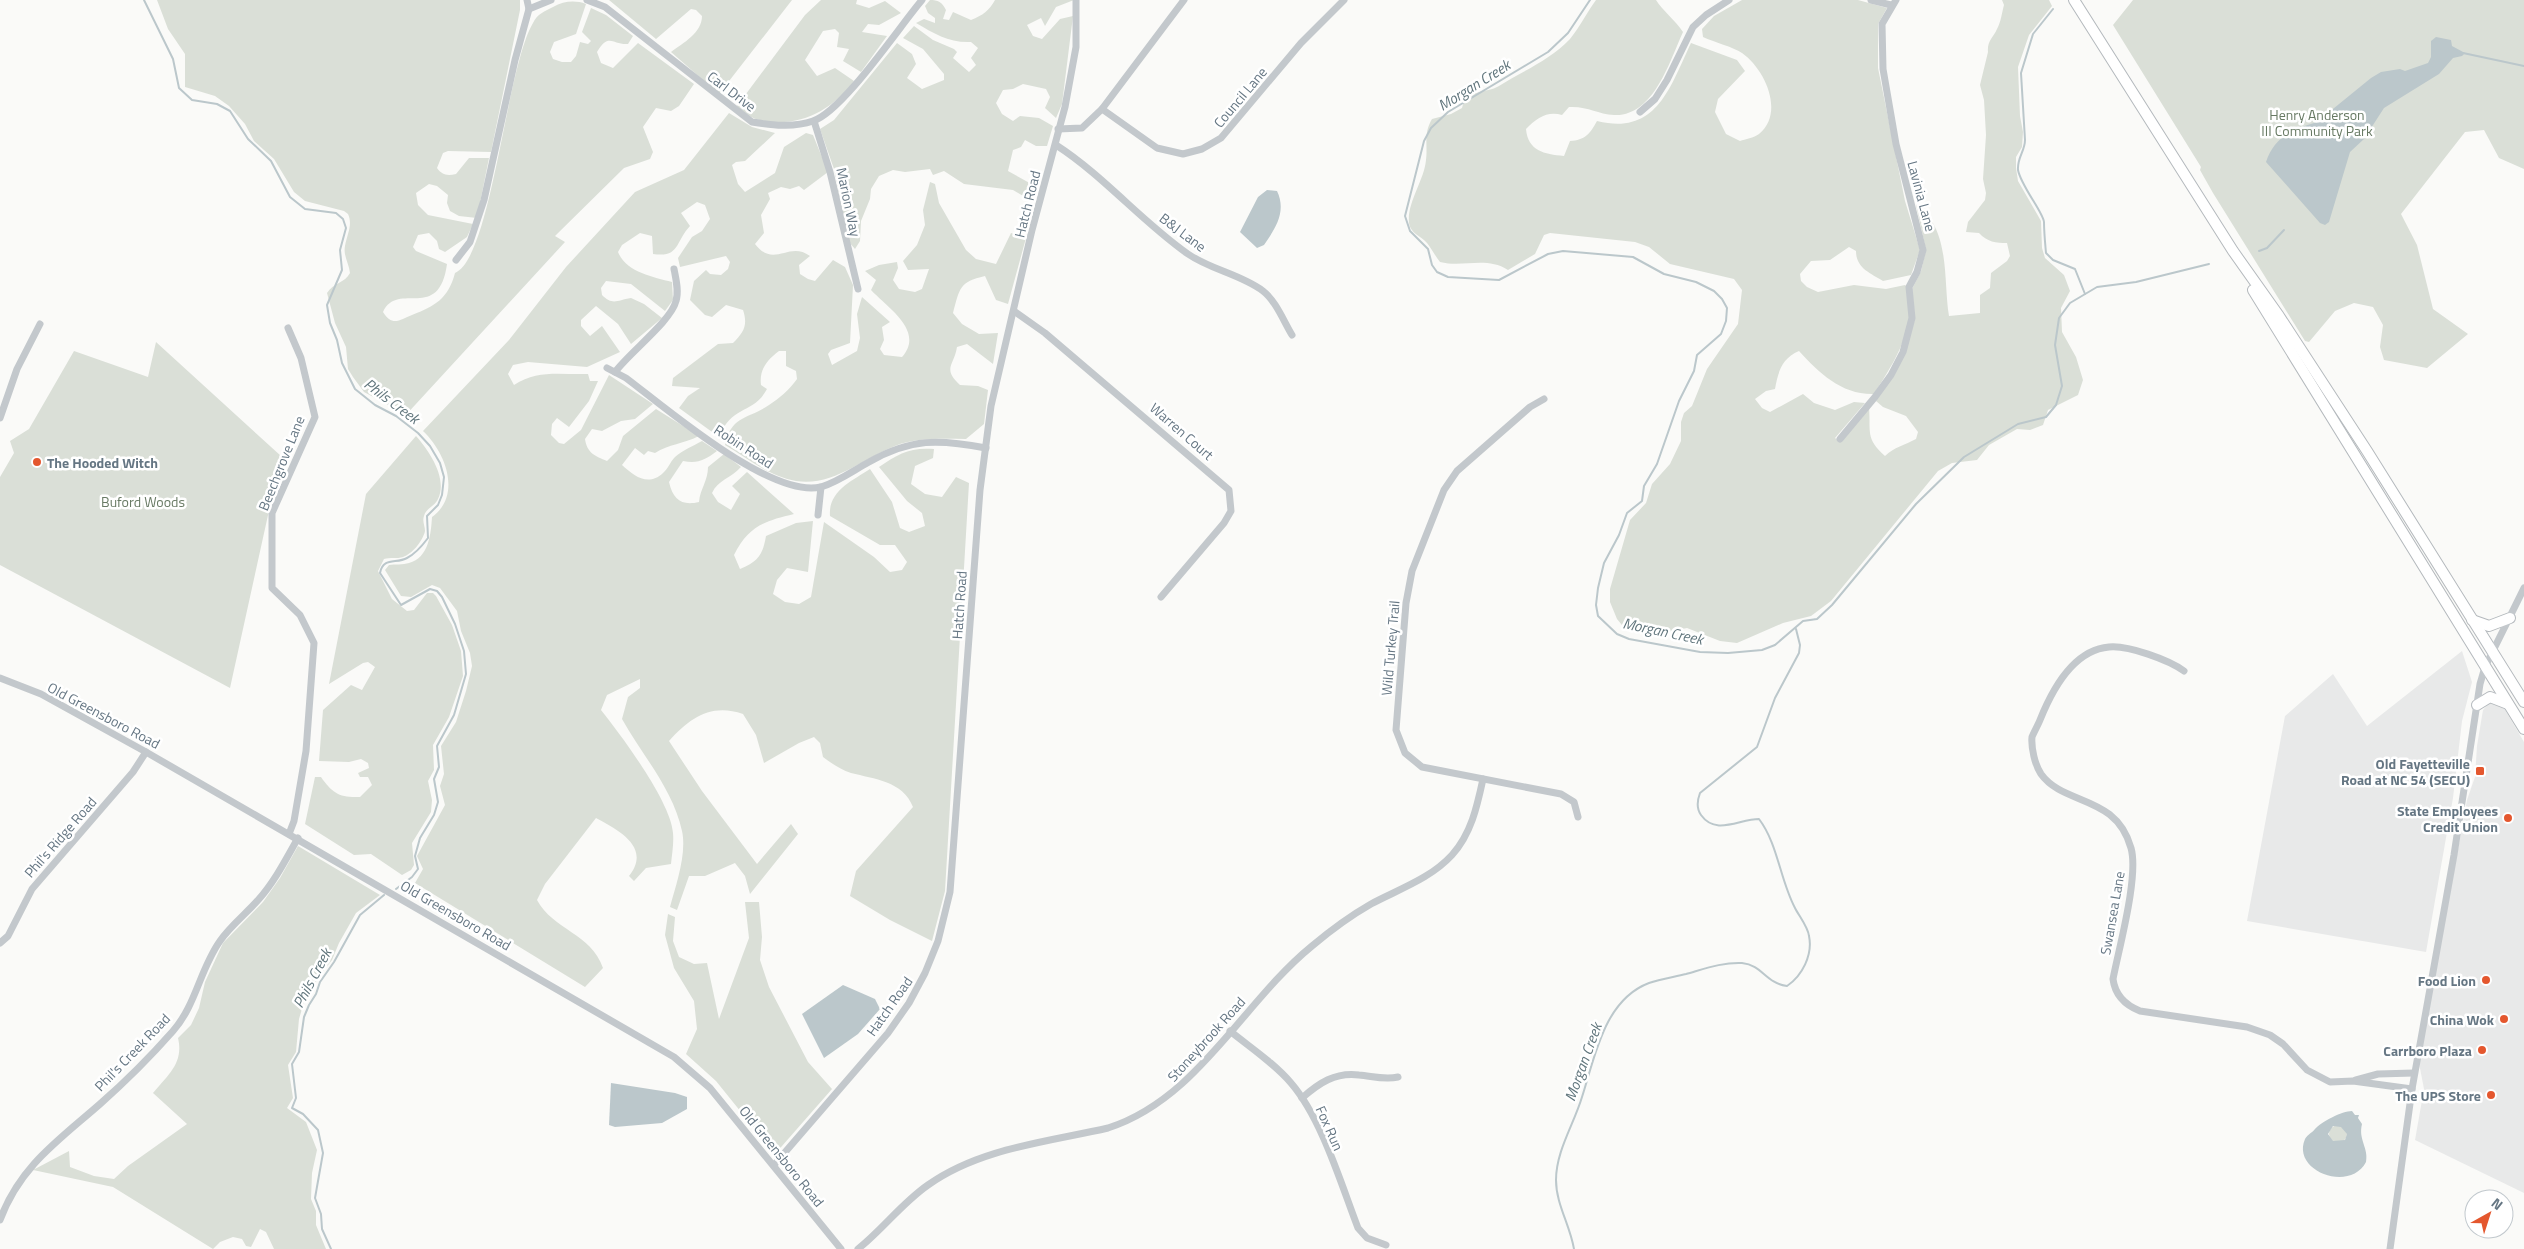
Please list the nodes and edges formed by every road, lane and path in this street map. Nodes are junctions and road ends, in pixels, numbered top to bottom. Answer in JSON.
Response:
{"nodes":[{"id":1,"x":527,"y":0,"type":"edge"},
{"id":2,"x":551,"y":0,"type":"edge"},
{"id":3,"x":587,"y":0,"type":"edge"},
{"id":4,"x":922,"y":0,"type":"edge"},
{"id":5,"x":1076,"y":0,"type":"edge"},
{"id":6,"x":1184,"y":0,"type":"edge"},
{"id":7,"x":1344,"y":0,"type":"edge"},
{"id":8,"x":1730,"y":0,"type":"edge"},
{"id":9,"x":1871,"y":0,"type":"edge"},
{"id":10,"x":2074,"y":0,"type":"edge"},
{"id":11,"x":1893,"y":2,"type":"edge"},
{"id":12,"x":529,"y":9,"type":"junction"},
{"id":13,"x":1102,"y":109,"type":"junction"},
{"id":14,"x":1640,"y":112,"type":"dead end"},
{"id":15,"x":814,"y":121,"type":"junction"},
{"id":16,"x":1058,"y":129,"type":"junction"},
{"id":17,"x":1056,"y":145,"type":"junction"},
{"id":18,"x":2233,"y":251,"type":"junction"},
{"id":19,"x":456,"y":260,"type":"dead end"},
{"id":20,"x":674,"y":269,"type":"dead end"},
{"id":21,"x":858,"y":290,"type":"dead end"},
{"id":22,"x":1014,"y":311,"type":"junction"},
{"id":23,"x":40,"y":324,"type":"dead end"},
{"id":24,"x":288,"y":328,"type":"dead end"},
{"id":25,"x":1292,"y":335,"type":"dead end"},
{"id":26,"x":608,"y":368,"type":"dead end"},
{"id":27,"x":615,"y":372,"type":"junction"},
{"id":28,"x":1544,"y":400,"type":"dead end"},
{"id":29,"x":0,"y":418,"type":"edge"},
{"id":30,"x":1840,"y":439,"type":"dead end"},
{"id":31,"x":986,"y":448,"type":"junction"},
{"id":32,"x":821,"y":487,"type":"junction"},
{"id":33,"x":818,"y":515,"type":"dead end"},
{"id":34,"x":2524,"y":588,"type":"edge"},
{"id":35,"x":1161,"y":597,"type":"dead end"},
{"id":36,"x":2510,"y":618,"type":"junction"},
{"id":37,"x":2472,"y":620,"type":"junction"},
{"id":38,"x":2493,"y":653,"type":"junction"},
{"id":39,"x":2485,"y":667,"type":"junction"},
{"id":40,"x":2184,"y":671,"type":"dead end"},
{"id":41,"x":0,"y":678,"type":"edge"},
{"id":42,"x":2524,"y":702,"type":"edge"},
{"id":43,"x":2477,"y":704,"type":"junction"},
{"id":44,"x":2508,"y":704,"type":"junction"},
{"id":45,"x":2524,"y":729,"type":"edge"},
{"id":46,"x":146,"y":752,"type":"junction"},
{"id":47,"x":1483,"y":779,"type":"junction"},
{"id":48,"x":1578,"y":817,"type":"dead end"},
{"id":49,"x":289,"y":834,"type":"junction"},
{"id":50,"x":298,"y":838,"type":"junction"},
{"id":51,"x":0,"y":943,"type":"edge"},
{"id":52,"x":1230,"y":1031,"type":"junction"},
{"id":53,"x":2414,"y":1074,"type":"junction"},
{"id":54,"x":1398,"y":1077,"type":"dead end"},
{"id":55,"x":2353,"y":1081,"type":"junction"},
{"id":56,"x":2412,"y":1089,"type":"junction"},
{"id":57,"x":1302,"y":1098,"type":"junction"},
{"id":58,"x":774,"y":1165,"type":"junction"},
{"id":59,"x":0,"y":1220,"type":"edge"},
{"id":60,"x":1386,"y":1245,"type":"dead end"},
{"id":61,"x":841,"y":1249,"type":"edge"},
{"id":62,"x":858,"y":1249,"type":"edge"},
{"id":63,"x":2390,"y":1249,"type":"edge"}],
"edges":[{"from":1,"to":12,"type":"street"},
{"from":2,"to":12,"type":"street"},
{"from":3,"to":15,"type":"street","name":"Carl Drive"},
{"from":4,"to":15,"type":"street"},
{"from":5,"to":16,"type":"street","name":"Hatch Road"},
{"from":6,"to":13,"type":"street"},
{"from":7,"to":13,"type":"street","name":"Council Lane"},
{"from":8,"to":14,"type":"street"},
{"from":9,"to":11,"type":"street"},
{"from":10,"to":18,"type":"highway"},
{"from":11,"to":30,"type":"street","name":"Lavinia Lane"},
{"from":12,"to":19,"type":"street"},
{"from":13,"to":16,"type":"street"},
{"from":15,"to":21,"type":"street","name":"Marion Way"},
{"from":16,"to":17,"type":"street","name":"Hatch Road"},
{"from":17,"to":22,"type":"street","name":"Hatch Road"},
{"from":17,"to":25,"type":"street","name":"B&J Lane"},
{"from":18,"to":37,"type":"highway"},
{"from":18,"to":39,"type":"highway"},
{"from":20,"to":27,"type":"street"},
{"from":22,"to":31,"type":"street","name":"Hatch Road"},
{"from":22,"to":35,"type":"street","name":"Warren Court"},
{"from":23,"to":29,"type":"street"},
{"from":24,"to":49,"type":"street","name":"Beechgrove Lane"},
{"from":26,"to":27,"type":"street","name":"Robin Road"},
{"from":27,"to":32,"type":"street","name":"Robin Road"},
{"from":28,"to":47,"type":"street","name":"Wild Turkey Trail"},
{"from":31,"to":32,"type":"street","name":"Robin Road"},
{"from":31,"to":58,"type":"street","name":"Hatch Road"},
{"from":32,"to":33,"type":"street"},
{"from":34,"to":36,"type":"street"},
{"from":36,"to":37,"type":"highway"},
{"from":36,"to":38,"type":"street"},
{"from":37,"to":38,"type":"highway"},
{"from":38,"to":39,"type":"street"},
{"from":38,"to":42,"type":"highway"},
{"from":39,"to":43,"type":"street"},
{"from":39,"to":44,"type":"highway"},
{"from":40,"to":55,"type":"street","name":"Swansea Lane"},
{"from":41,"to":46,"type":"street","name":"Old Greensboro Road"},
{"from":43,"to":44,"type":"highway"},
{"from":43,"to":53,"type":"street"},
{"from":44,"to":45,"type":"highway"},
{"from":46,"to":49,"type":"street","name":"Old Greensboro Road"},
{"from":46,"to":51,"type":"street","name":"Phil's Ridge Road"},
{"from":47,"to":48,"type":"street","name":"Wild Turkey Trail"},
{"from":47,"to":52,"type":"street","name":"Stoneybrook Road"},
{"from":49,"to":50,"type":"street","name":"Old Greensboro Road"},
{"from":50,"to":58,"type":"street","name":"Old Greensboro Road"},
{"from":50,"to":59,"type":"street","name":"Phil's Creek Road"},
{"from":52,"to":57,"type":"street","name":"Fox Run"},
{"from":52,"to":62,"type":"street","name":"Stoneybrook Road"},
{"from":53,"to":55,"type":"street","name":"Swansea Lane"},
{"from":53,"to":56,"type":"street"},
{"from":54,"to":57,"type":"street"},
{"from":55,"to":56,"type":"street","name":"Swansea Lane"},
{"from":56,"to":63,"type":"street"},
{"from":57,"to":60,"type":"street","name":"Fox Run"},
{"from":58,"to":61,"type":"street","name":"Old Greensboro Road"}]}
